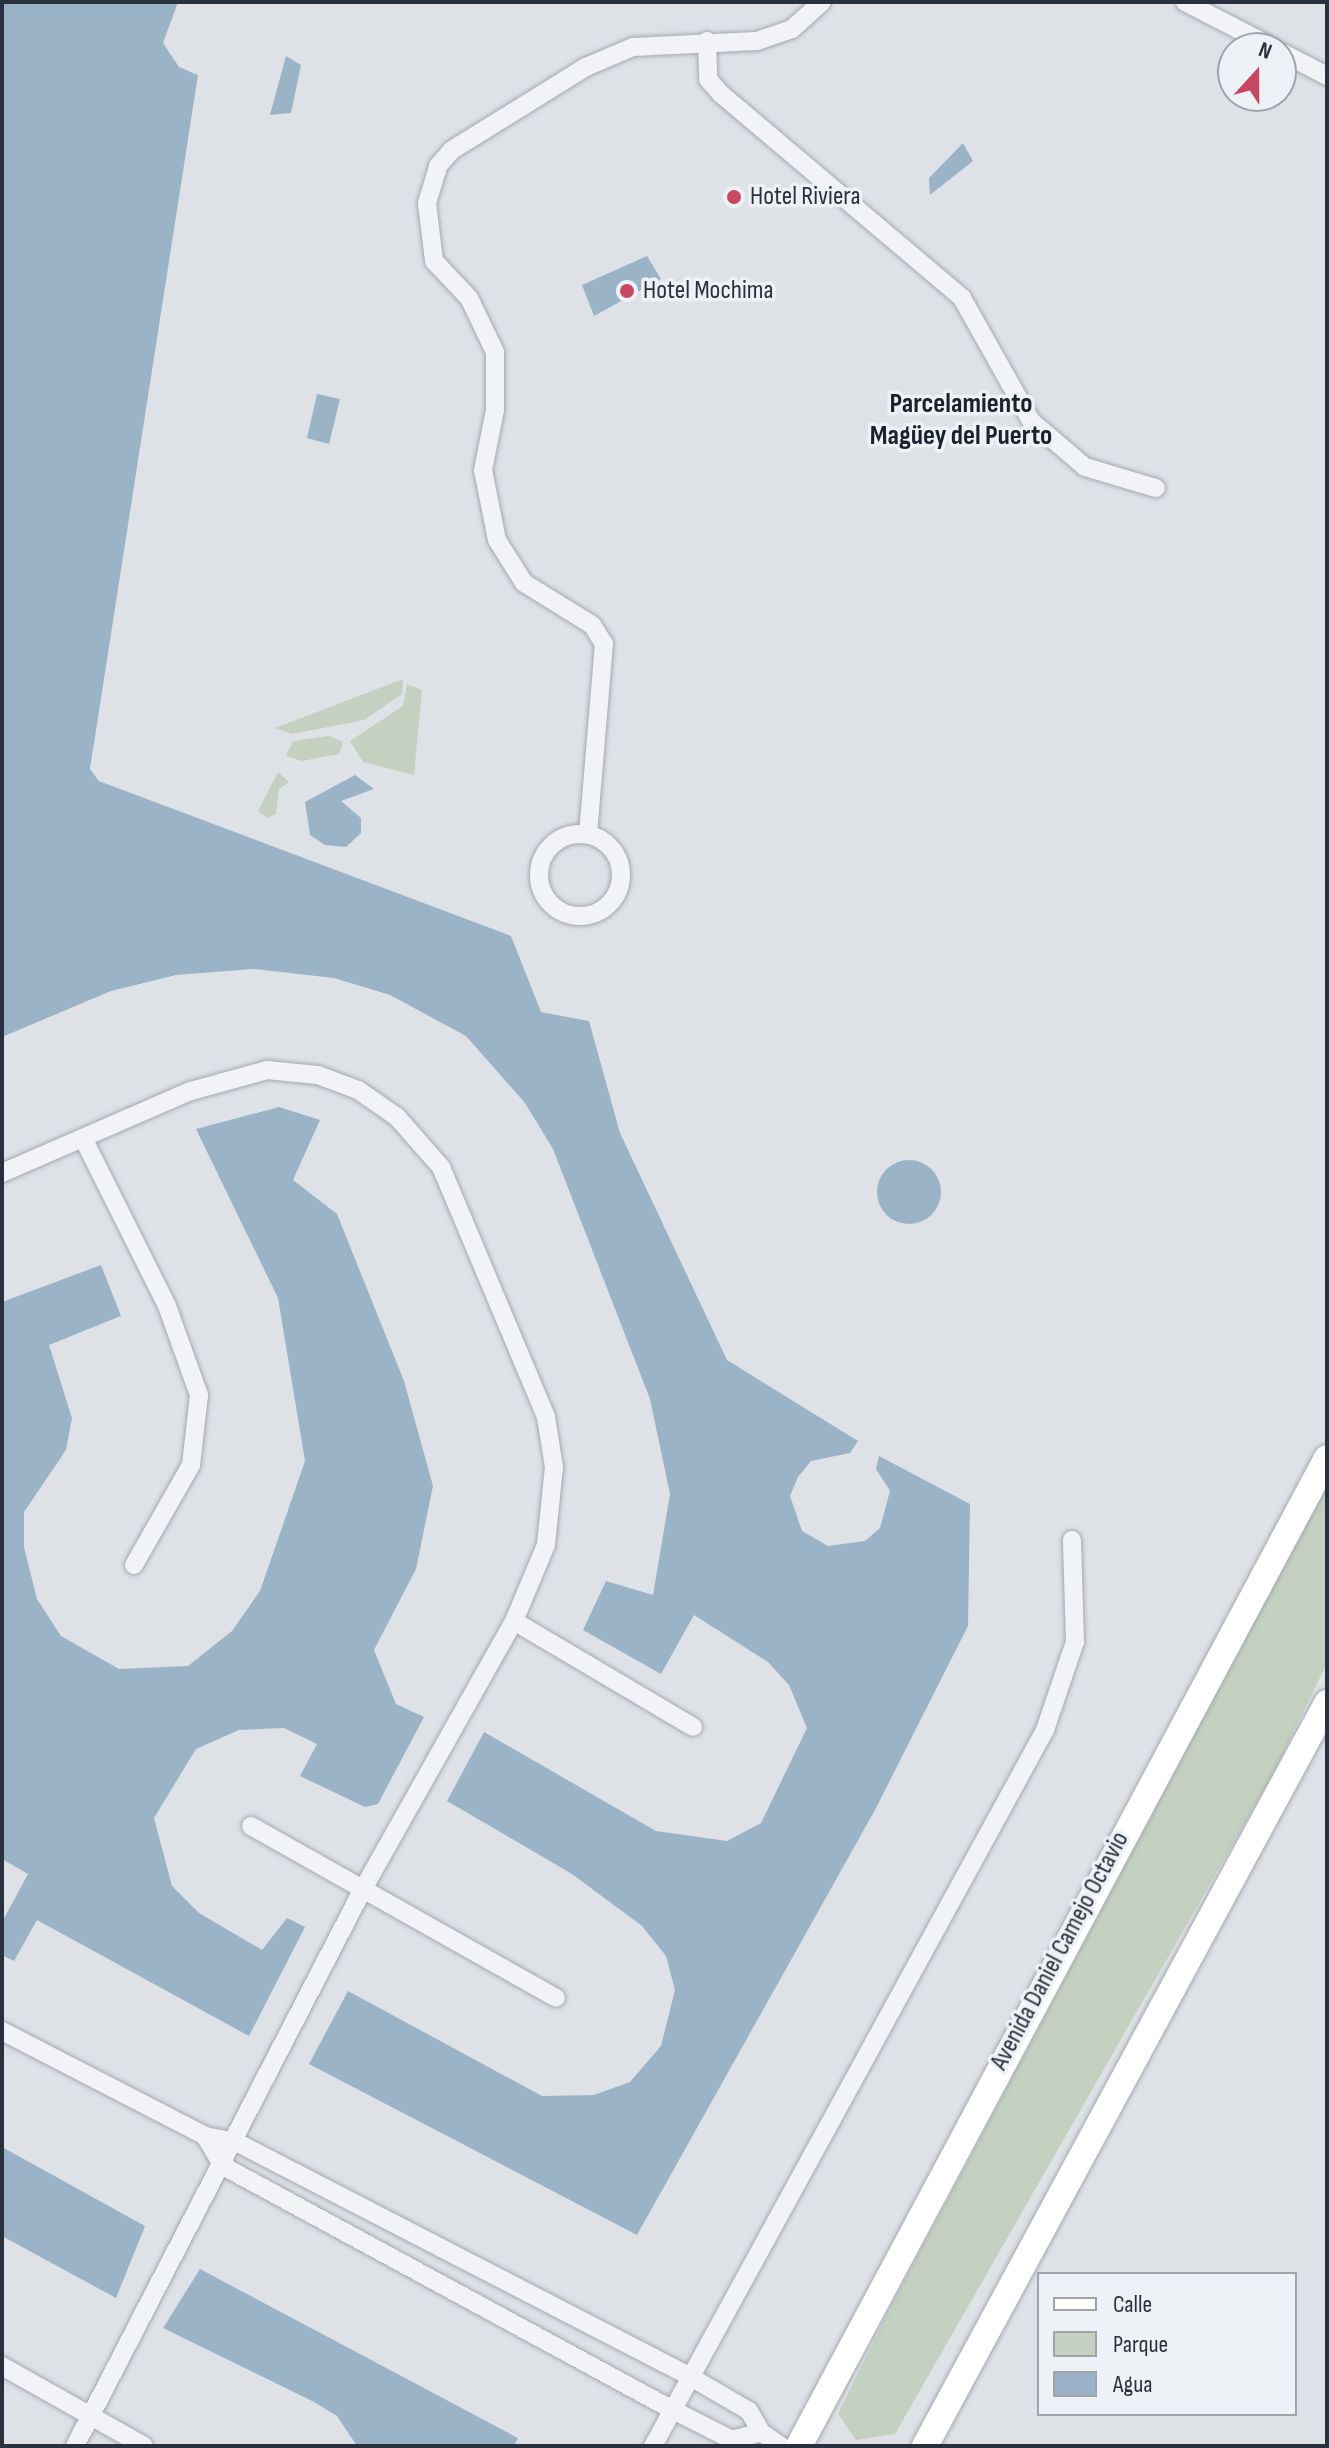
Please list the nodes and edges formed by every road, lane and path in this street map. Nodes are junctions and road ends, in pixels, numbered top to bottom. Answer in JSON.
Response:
{"nodes":[{"id":1,"x":822,"y":2,"type":"edge"},
{"id":2,"x":1185,"y":2,"type":"edge"},
{"id":3,"x":1243,"y":32,"type":"edge"},
{"id":4,"x":707,"y":41,"type":"junction"},
{"id":5,"x":1297,"y":60,"type":"edge"},
{"id":6,"x":1327,"y":76,"type":"edge"},
{"id":7,"x":1156,"y":488,"type":"dead end"},
{"id":8,"x":588,"y":834,"type":"junction"},
{"id":9,"x":84,"y":1140,"type":"junction"},
{"id":10,"x":2,"y":1173,"type":"edge"},
{"id":11,"x":1327,"y":1458,"type":"edge"},
{"id":12,"x":1072,"y":1540,"type":"dead end"},
{"id":13,"x":134,"y":1565,"type":"dead end"},
{"id":14,"x":514,"y":1621,"type":"junction"},
{"id":15,"x":1327,"y":1703,"type":"edge"},
{"id":16,"x":693,"y":1727,"type":"dead end"},
{"id":17,"x":251,"y":1826,"type":"dead end"},
{"id":18,"x":364,"y":1887,"type":"junction"},
{"id":19,"x":556,"y":1998,"type":"dead end"},
{"id":20,"x":2,"y":2031,"type":"edge"},
{"id":21,"x":205,"y":2136,"type":"junction"},
{"id":22,"x":236,"y":2142,"type":"junction"},
{"id":23,"x":223,"y":2166,"type":"junction"},
{"id":24,"x":2,"y":2366,"type":"edge"},
{"id":25,"x":689,"y":2376,"type":"junction"},
{"id":26,"x":671,"y":2409,"type":"junction"},
{"id":27,"x":91,"y":2417,"type":"junction"},
{"id":28,"x":761,"y":2432,"type":"junction"},
{"id":29,"x":75,"y":2446,"type":"edge"},
{"id":30,"x":144,"y":2446,"type":"edge"},
{"id":31,"x":653,"y":2446,"type":"edge"},
{"id":32,"x":781,"y":2446,"type":"edge"},
{"id":33,"x":799,"y":2446,"type":"edge"},
{"id":34,"x":925,"y":2446,"type":"edge"}],
"edges":[{"from":1,"to":4,"type":"street"},
{"from":2,"to":3,"type":"street"},
{"from":4,"to":7,"type":"street"},
{"from":4,"to":8,"type":"street"},
{"from":5,"to":6,"type":"street"},
{"from":8,"to":8,"type":"street"},
{"from":9,"to":10,"type":"street"},
{"from":9,"to":13,"type":"street"},
{"from":9,"to":14,"type":"street"},
{"from":11,"to":33,"type":"main road","name":"Avenida Daniel Camejo Octavio"},
{"from":12,"to":25,"type":"street"},
{"from":14,"to":16,"type":"street"},
{"from":14,"to":18,"type":"street"},
{"from":15,"to":34,"type":"main road"},
{"from":17,"to":18,"type":"street"},
{"from":18,"to":19,"type":"street"},
{"from":18,"to":22,"type":"street"},
{"from":20,"to":21,"type":"street"},
{"from":21,"to":22,"type":"street"},
{"from":21,"to":23,"type":"street"},
{"from":22,"to":23,"type":"street"},
{"from":22,"to":25,"type":"street"},
{"from":23,"to":26,"type":"street"},
{"from":23,"to":27,"type":"street"},
{"from":24,"to":27,"type":"street"},
{"from":25,"to":26,"type":"street"},
{"from":25,"to":28,"type":"street"},
{"from":26,"to":28,"type":"street"},
{"from":26,"to":31,"type":"street"},
{"from":27,"to":29,"type":"street"},
{"from":27,"to":30,"type":"street"},
{"from":28,"to":32,"type":"street"}]}
